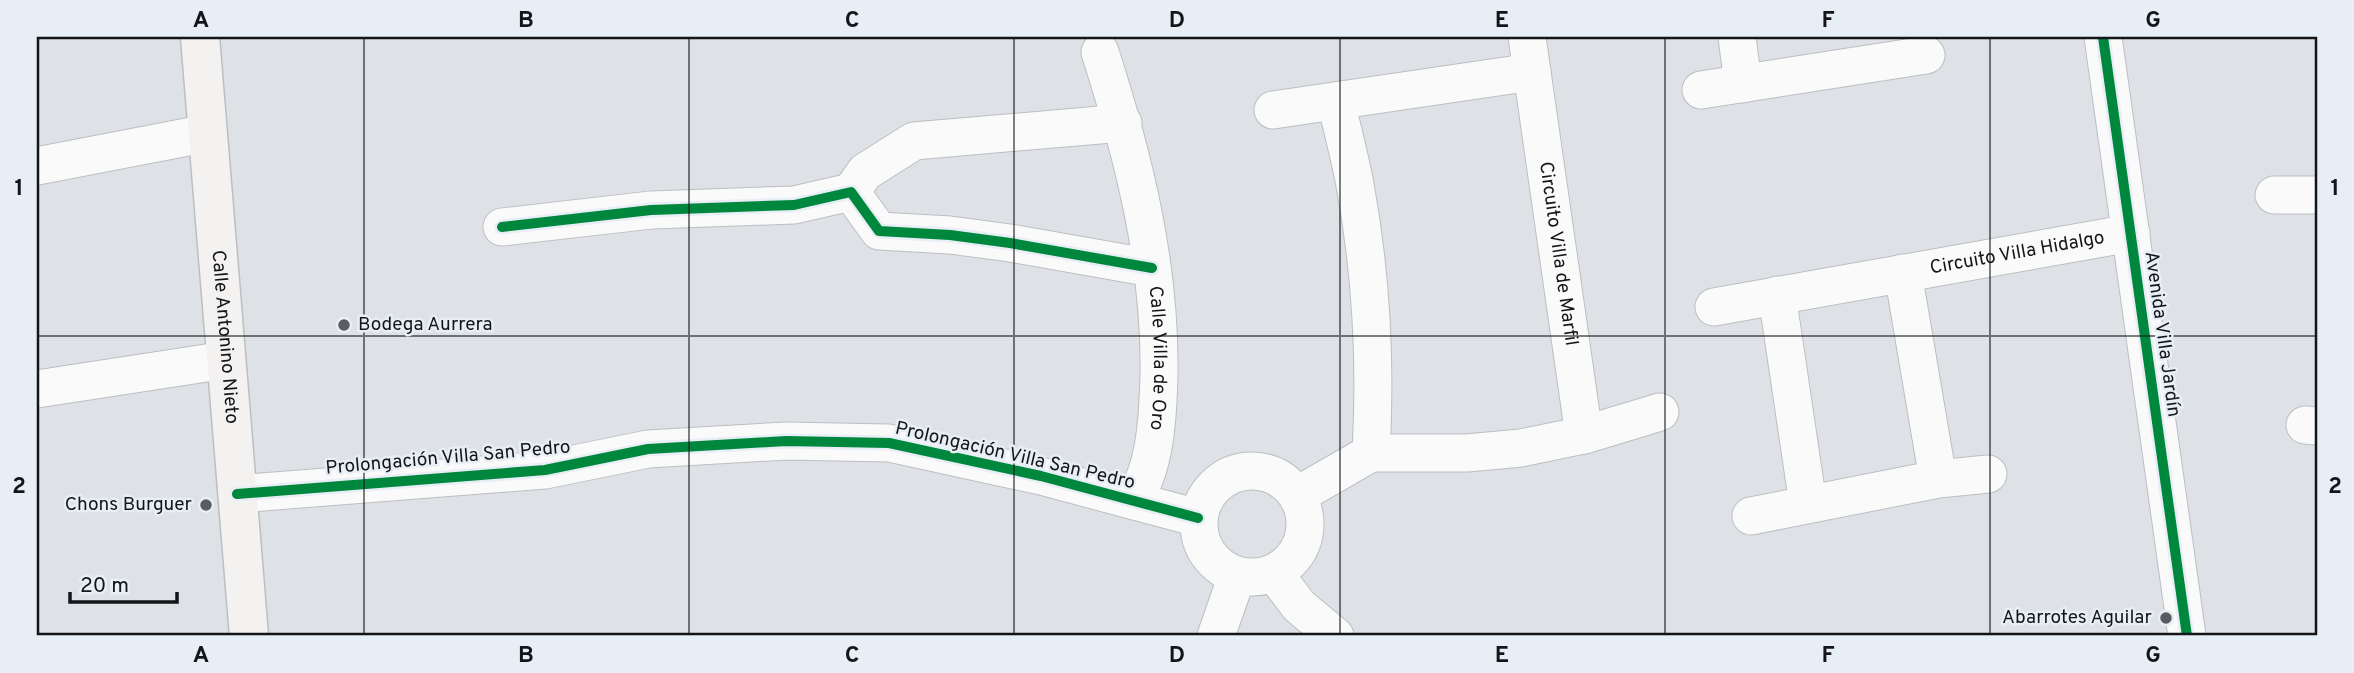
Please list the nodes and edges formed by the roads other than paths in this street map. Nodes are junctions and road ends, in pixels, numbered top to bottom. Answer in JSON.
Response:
{"nodes":[{"id":1,"x":200,"y":37,"type":"edge"},
{"id":2,"x":1527,"y":37,"type":"edge"},
{"id":3,"x":1737,"y":37,"type":"edge"},
{"id":4,"x":2103,"y":37,"type":"edge"},
{"id":5,"x":1858,"y":51,"type":"edge"},
{"id":6,"x":1100,"y":52,"type":"dead end"},
{"id":7,"x":1926,"y":55,"type":"dead end"},
{"id":8,"x":1532,"y":72,"type":"junction"},
{"id":9,"x":1743,"y":84,"type":"junction"},
{"id":10,"x":1701,"y":90,"type":"dead end"},
{"id":11,"x":1336,"y":101,"type":"junction"},
{"id":12,"x":1273,"y":110,"type":"dead end"},
{"id":13,"x":1123,"y":123,"type":"junction"},
{"id":14,"x":208,"y":133,"type":"junction"},
{"id":15,"x":37,"y":166,"type":"edge"},
{"id":16,"x":851,"y":191,"type":"junction"},
{"id":17,"x":2274,"y":195,"type":"dead end"},
{"id":18,"x":2317,"y":195,"type":"edge"},
{"id":19,"x":502,"y":227,"type":"dead end"},
{"id":20,"x":2131,"y":233,"type":"junction"},
{"id":21,"x":1152,"y":268,"type":"junction"},
{"id":22,"x":1903,"y":273,"type":"junction"},
{"id":23,"x":1777,"y":295,"type":"junction"},
{"id":24,"x":1714,"y":307,"type":"dead end"},
{"id":25,"x":226,"y":360,"type":"junction"},
{"id":26,"x":37,"y":389,"type":"edge"},
{"id":27,"x":1660,"y":412,"type":"dead end"},
{"id":28,"x":1584,"y":435,"type":"junction"},
{"id":29,"x":1371,"y":453,"type":"junction"},
{"id":30,"x":1988,"y":474,"type":"dead end"},
{"id":31,"x":1938,"y":479,"type":"junction"},
{"id":32,"x":237,"y":494,"type":"junction"},
{"id":33,"x":1298,"y":495,"type":"junction"},
{"id":34,"x":1135,"y":501,"type":"junction"},
{"id":35,"x":1808,"y":504,"type":"junction"},
{"id":36,"x":1751,"y":516,"type":"dead end"},
{"id":37,"x":1198,"y":518,"type":"junction"},
{"id":38,"x":1274,"y":573,"type":"junction"},
{"id":39,"x":1237,"y":576,"type":"junction"},
{"id":40,"x":249,"y":636,"type":"edge"},
{"id":41,"x":1216,"y":636,"type":"edge"},
{"id":42,"x":1335,"y":636,"type":"edge"},
{"id":43,"x":2187,"y":636,"type":"edge"}],
"edges":[{"from":1,"to":14,"type":"main road","name":"Calle Antonino Nieto"},
{"from":2,"to":8,"type":"street","name":"Circuito Villa de Marfil"},
{"from":3,"to":9,"type":"street"},
{"from":4,"to":20,"type":"street","name":"Avenida Villa Jardín"},
{"from":5,"to":7,"type":"street"},
{"from":5,"to":9,"type":"street"},
{"from":6,"to":13,"type":"street","name":"Calle Villa de Oro"},
{"from":8,"to":11,"type":"street"},
{"from":8,"to":28,"type":"street","name":"Circuito Villa de Marfil"},
{"from":9,"to":10,"type":"street"},
{"from":11,"to":12,"type":"street"},
{"from":11,"to":29,"type":"street"},
{"from":13,"to":16,"type":"street"},
{"from":13,"to":21,"type":"street","name":"Calle Villa de Oro"},
{"from":14,"to":15,"type":"street"},
{"from":14,"to":25,"type":"main road","name":"Calle Antonino Nieto"},
{"from":16,"to":19,"type":"street"},
{"from":16,"to":21,"type":"street"},
{"from":17,"to":18,"type":"street"},
{"from":20,"to":22,"type":"street","name":"Circuito Villa Hidalgo"},
{"from":20,"to":43,"type":"street","name":"Avenida Villa Jardín"},
{"from":21,"to":34,"type":"street","name":"Calle Villa de Oro"},
{"from":22,"to":23,"type":"street","name":"Circuito Villa Hidalgo"},
{"from":22,"to":31,"type":"street","name":"Circuito Villa Hidalgo"},
{"from":23,"to":24,"type":"street","name":"Circuito Villa Hidalgo"},
{"from":23,"to":35,"type":"street"},
{"from":25,"to":26,"type":"street"},
{"from":25,"to":32,"type":"main road","name":"Calle Antonino Nieto"},
{"from":27,"to":28,"type":"street"},
{"from":28,"to":29,"type":"street"},
{"from":29,"to":33,"type":"street"},
{"from":30,"to":31,"type":"street"},
{"from":31,"to":35,"type":"street"},
{"from":32,"to":34,"type":"street","name":"Prolongación Villa San Pedro"},
{"from":32,"to":40,"type":"main road","name":"Calle Antonino Nieto"},
{"from":33,"to":37,"type":"street"},
{"from":33,"to":38,"type":"street"},
{"from":34,"to":37,"type":"street","name":"Prolongación Villa San Pedro"},
{"from":35,"to":36,"type":"street"},
{"from":37,"to":39,"type":"street"},
{"from":38,"to":39,"type":"street"},
{"from":38,"to":42,"type":"street"},
{"from":39,"to":41,"type":"street"}]}
